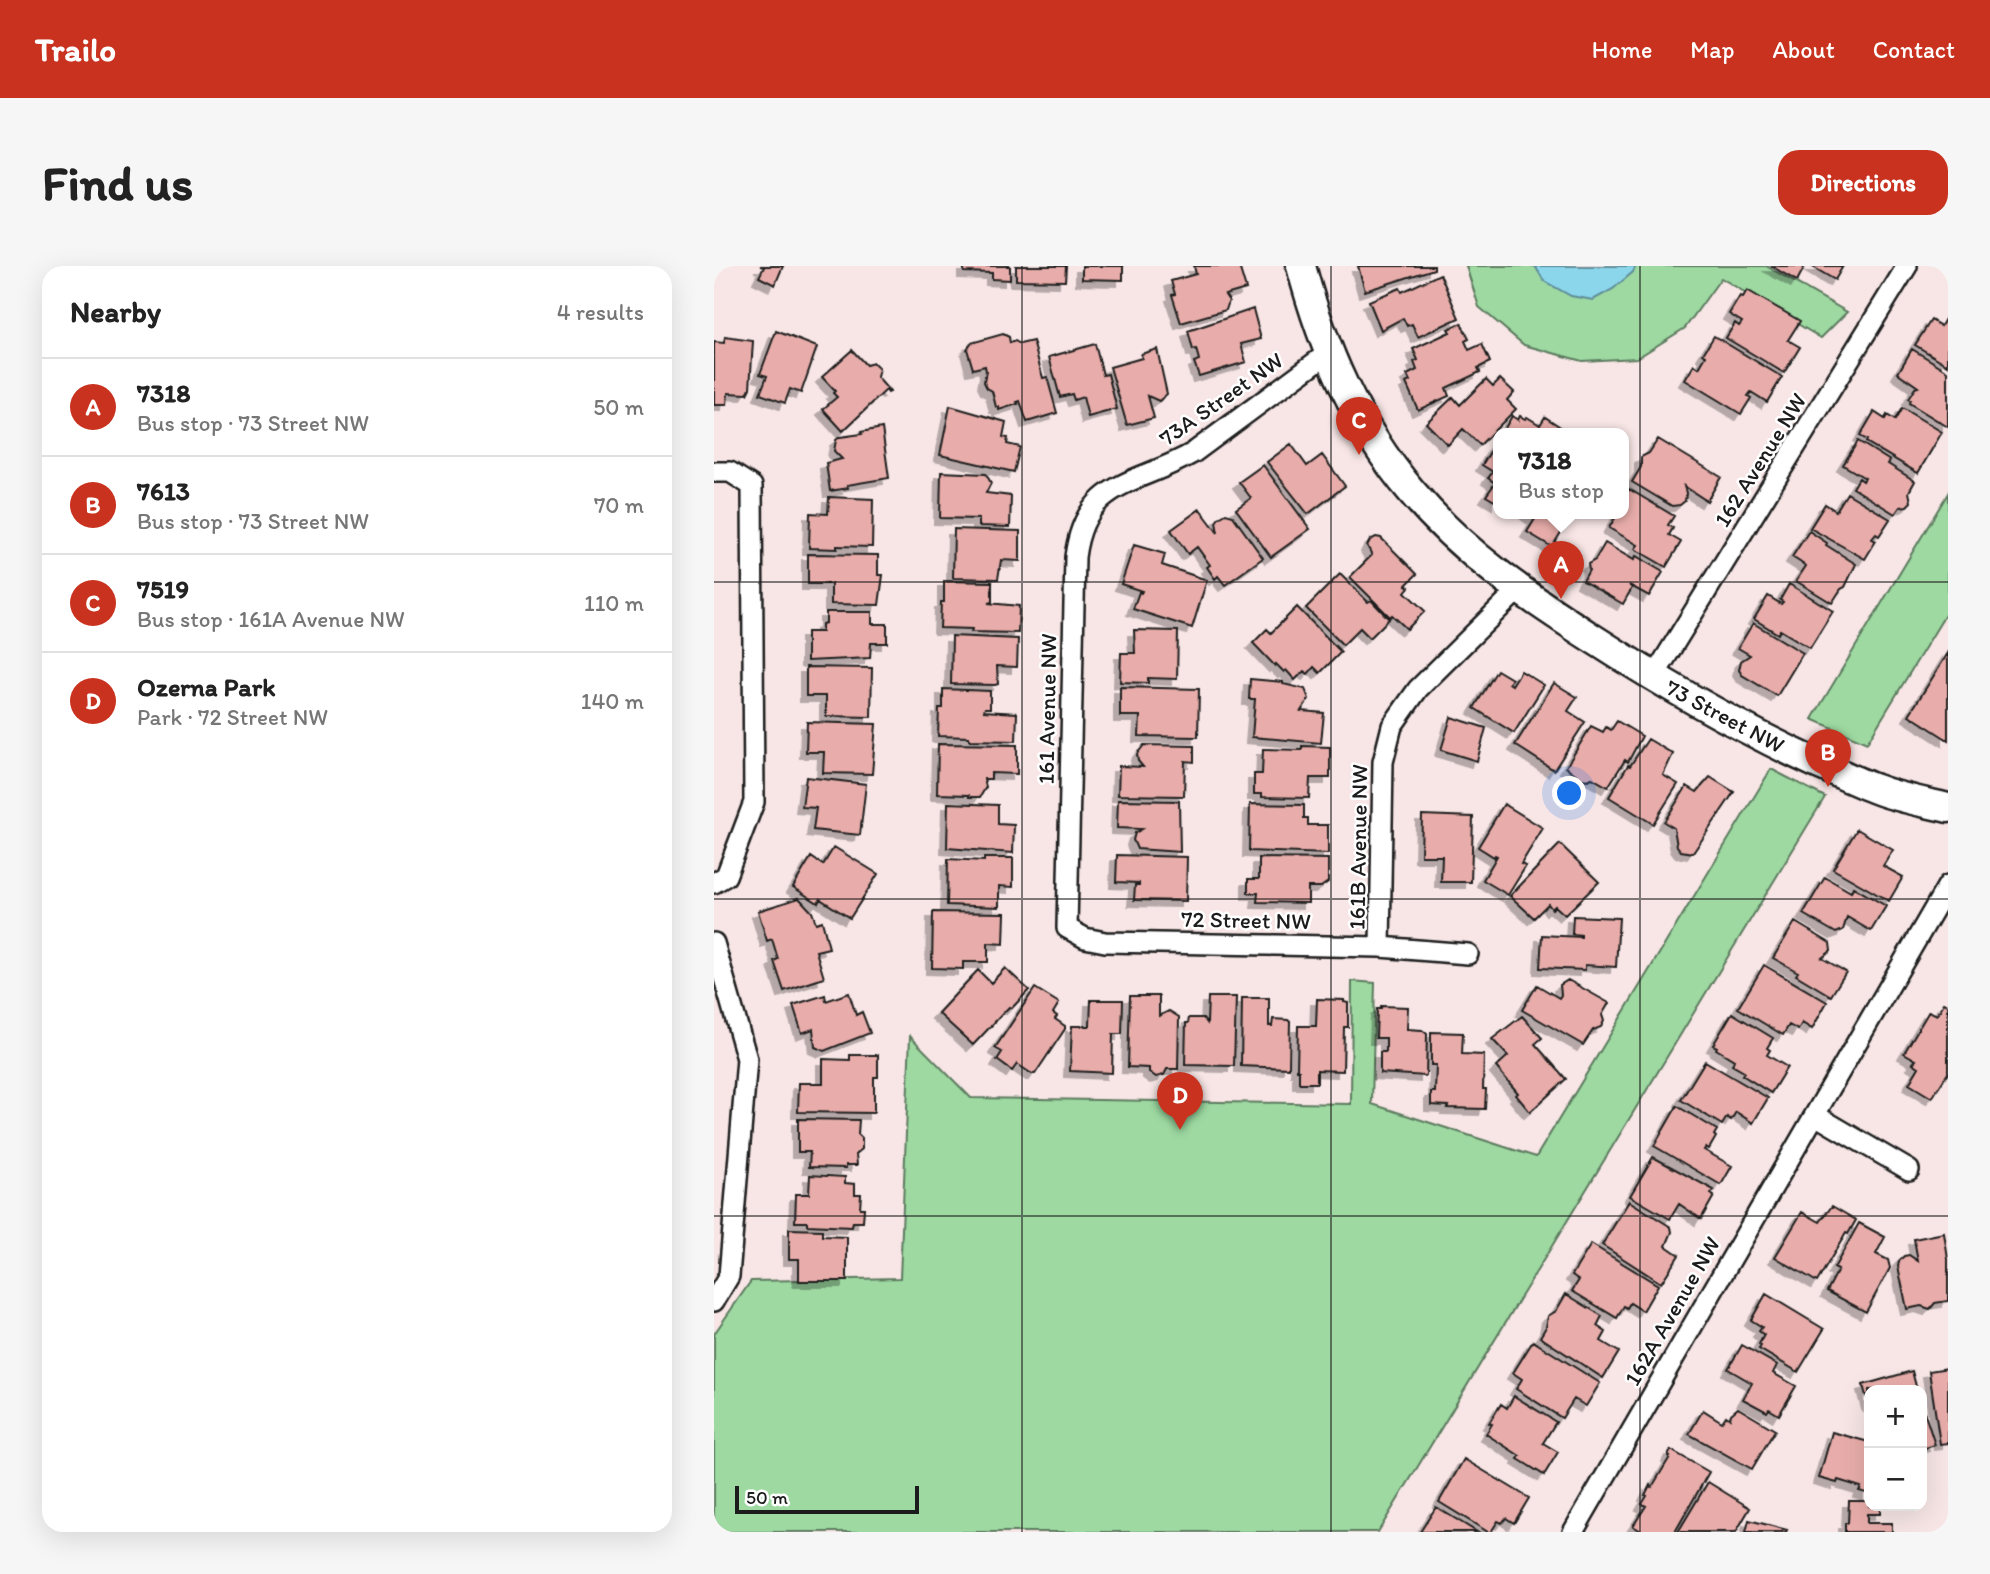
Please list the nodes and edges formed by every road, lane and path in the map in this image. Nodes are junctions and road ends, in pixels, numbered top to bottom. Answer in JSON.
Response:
{"nodes":[{"id":1,"x":1301,"y":266,"type":"edge"},
{"id":2,"x":1907,"y":266,"type":"edge"},
{"id":3,"x":1328,"y":353,"type":"junction"},
{"id":4,"x":722,"y":472,"type":"edge"},
{"id":5,"x":1101,"y":497,"type":"joint"},
{"id":6,"x":1518,"y":590,"type":"junction"},
{"id":7,"x":1653,"y":678,"type":"junction"},
{"id":8,"x":1948,"y":808,"type":"edge"},
{"id":9,"x":714,"y":883,"type":"edge"},
{"id":10,"x":1948,"y":885,"type":"edge"},
{"id":11,"x":1067,"y":928,"type":"joint"},
{"id":12,"x":714,"y":943,"type":"edge"},
{"id":13,"x":1380,"y":947,"type":"junction"},
{"id":14,"x":1468,"y":954,"type":"dead end"},
{"id":15,"x":1815,"y":1115,"type":"junction"},
{"id":16,"x":1909,"y":1170,"type":"dead end"},
{"id":17,"x":714,"y":1301,"type":"edge"},
{"id":18,"x":1573,"y":1532,"type":"edge"}],
"edges":[{"from":1,"to":3,"type":"street","name":"73 Street NW"},
{"from":2,"to":7,"type":"street","name":"162 Avenue NW"},
{"from":3,"to":5,"type":"street","name":"73A Street NW"},
{"from":3,"to":6,"type":"street","name":"73 Street NW"},
{"from":4,"to":9,"type":"street"},
{"from":5,"to":11,"type":"street","name":"161 Avenue NW"},
{"from":6,"to":7,"type":"street","name":"73 Street NW"},
{"from":6,"to":13,"type":"street","name":"161B Avenue NW"},
{"from":7,"to":8,"type":"street","name":"73 Street NW"},
{"from":10,"to":15,"type":"street","name":"162A Avenue NW"},
{"from":11,"to":13,"type":"street","name":"72 Street NW"},
{"from":12,"to":17,"type":"street"},
{"from":13,"to":14,"type":"street","name":"72 Street NW"},
{"from":15,"to":16,"type":"street"},
{"from":15,"to":18,"type":"street","name":"162A Avenue NW"}]}
